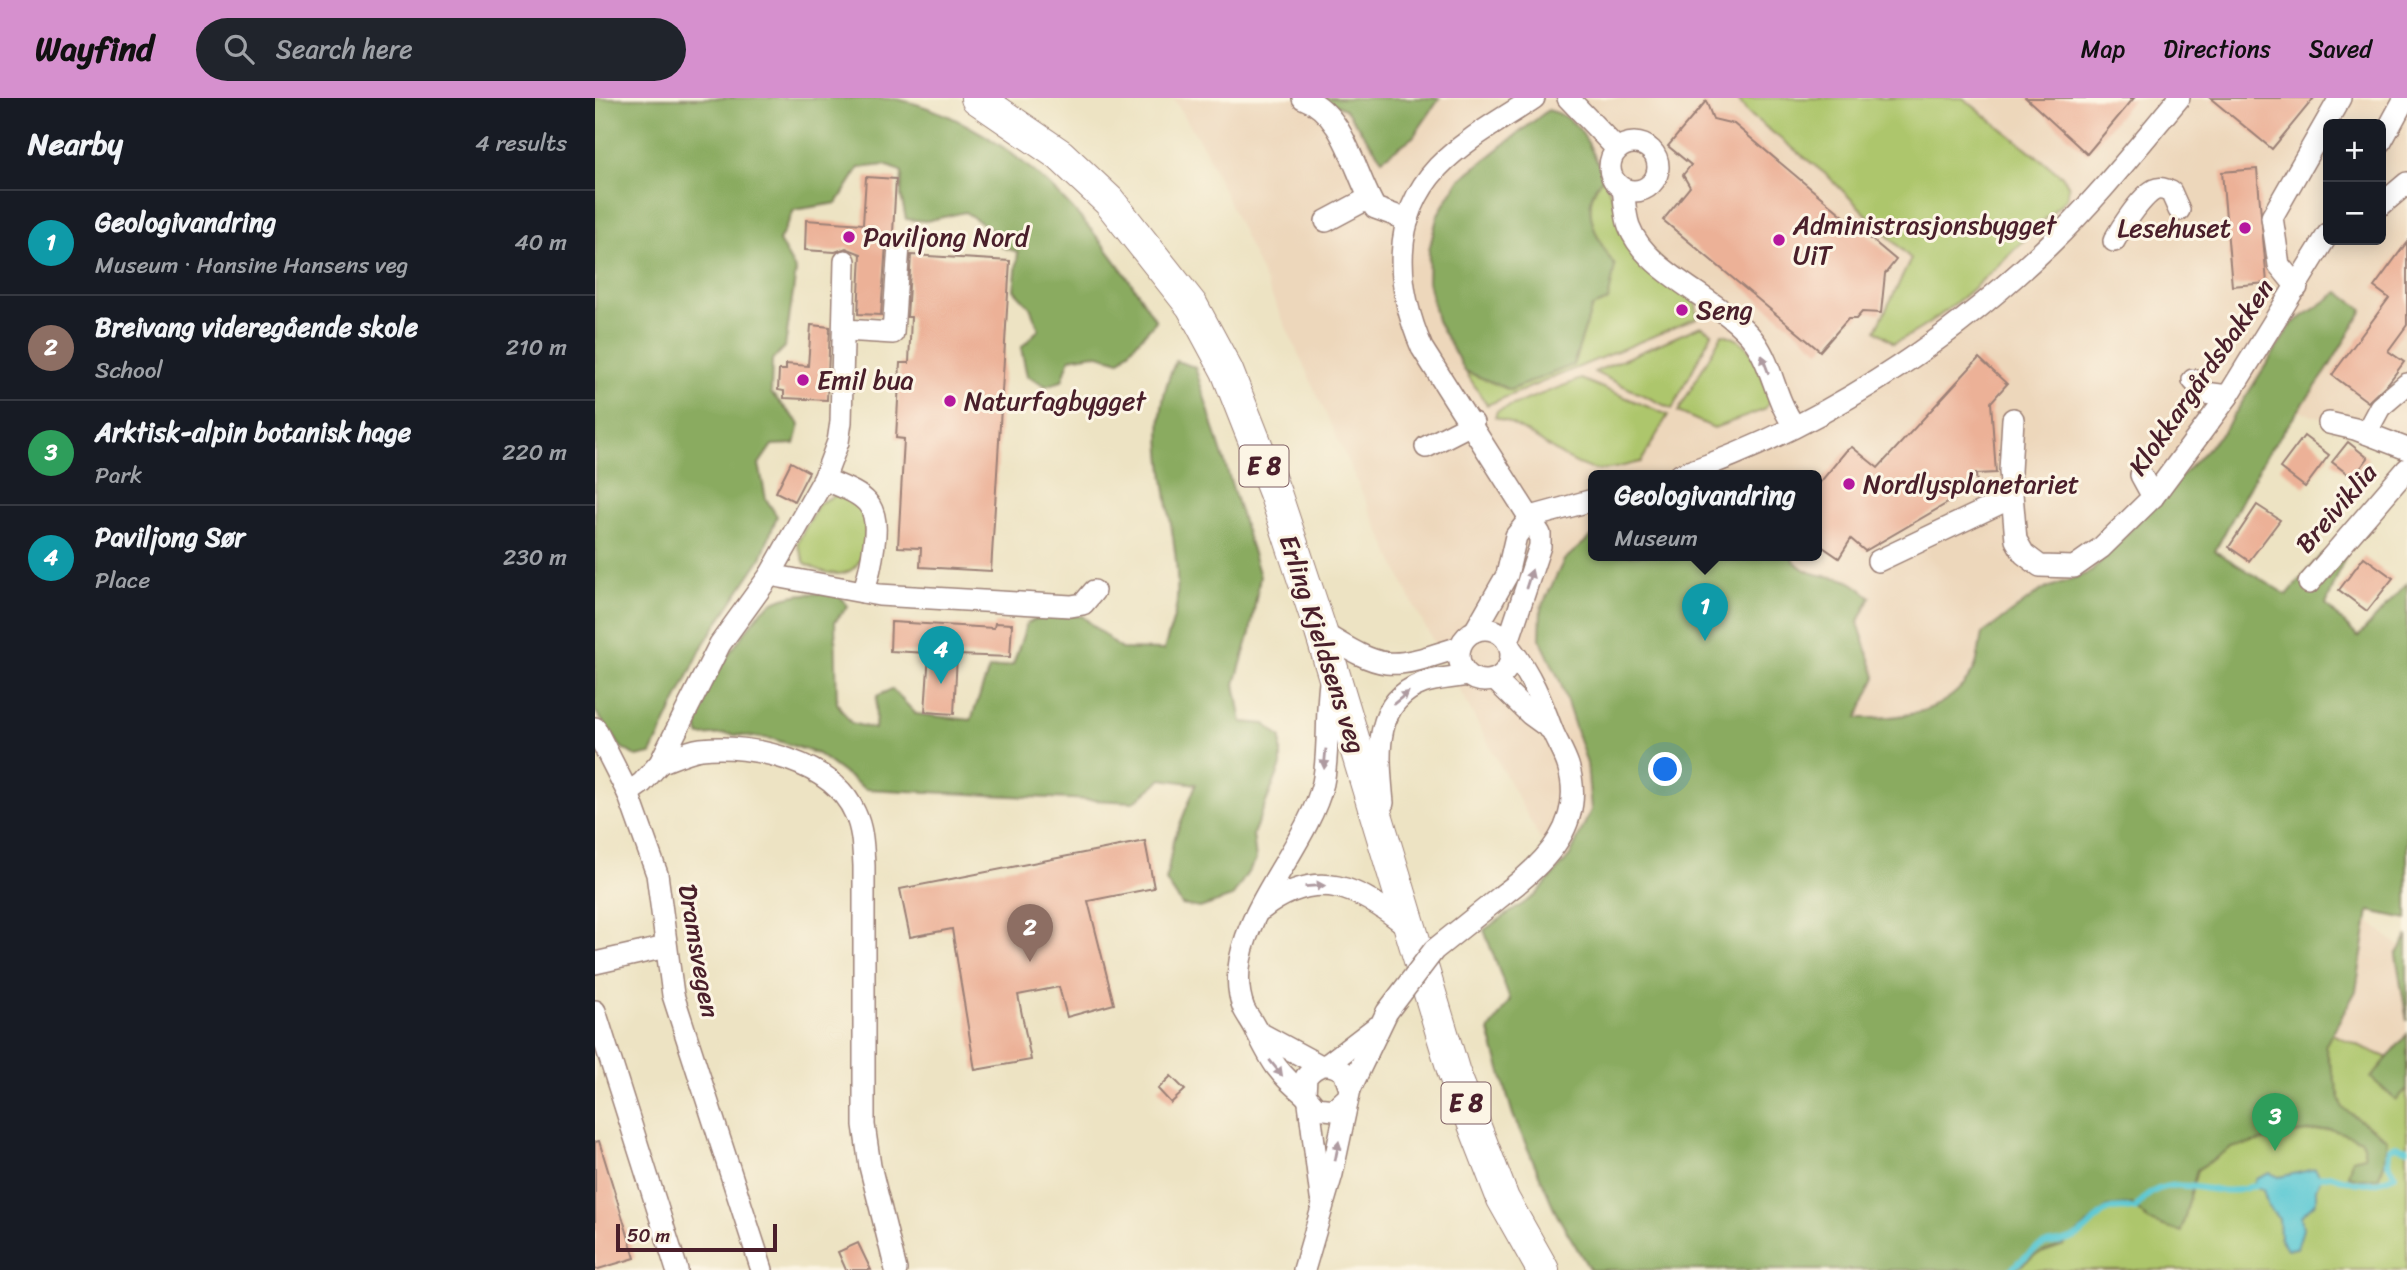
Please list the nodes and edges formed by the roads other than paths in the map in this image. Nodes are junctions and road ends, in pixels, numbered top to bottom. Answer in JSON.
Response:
{"nodes":[{"id":1,"x":977,"y":98,"type":"edge"},
{"id":2,"x":1303,"y":98,"type":"edge"},
{"id":3,"x":1534,"y":98,"type":"edge"},
{"id":4,"x":1568,"y":98,"type":"edge"},
{"id":5,"x":2179,"y":98,"type":"edge"},
{"id":6,"x":2340,"y":98,"type":"edge"},
{"id":7,"x":2405,"y":98,"type":"edge"},
{"id":8,"x":2386,"y":133,"type":"edge"},
{"id":9,"x":1617,"y":149,"type":"junction"},
{"id":10,"x":2407,"y":183,"type":"edge"},
{"id":11,"x":1623,"y":189,"type":"junction"},
{"id":12,"x":1369,"y":198,"type":"junction"},
{"id":13,"x":2386,"y":201,"type":"edge"},
{"id":14,"x":2179,"y":210,"type":"dead end"},
{"id":15,"x":1408,"y":220,"type":"junction"},
{"id":16,"x":1327,"y":221,"type":"dead end"},
{"id":17,"x":2115,"y":241,"type":"dead end"},
{"id":18,"x":2323,"y":244,"type":"edge"},
{"id":19,"x":899,"y":245,"type":"dead end"},
{"id":20,"x":845,"y":261,"type":"dead end"},
{"id":21,"x":2297,"y":287,"type":"junction"},
{"id":22,"x":844,"y":330,"type":"junction"},
{"id":23,"x":2193,"y":380,"type":"dead end"},
{"id":24,"x":2407,"y":384,"type":"edge"},
{"id":25,"x":2231,"y":390,"type":"junction"},
{"id":26,"x":2013,"y":419,"type":"dead end"},
{"id":27,"x":2329,"y":423,"type":"dead end"},
{"id":28,"x":1473,"y":424,"type":"junction"},
{"id":29,"x":1794,"y":425,"type":"junction"},
{"id":30,"x":2366,"y":433,"type":"junction"},
{"id":31,"x":1426,"y":447,"type":"dead end"},
{"id":32,"x":2407,"y":449,"type":"edge"},
{"id":33,"x":2407,"y":469,"type":"edge"},
{"id":34,"x":1693,"y":470,"type":"edge"},
{"id":35,"x":2141,"y":475,"type":"dead end"},
{"id":36,"x":824,"y":479,"type":"junction"},
{"id":37,"x":2153,"y":497,"type":"junction"},
{"id":38,"x":2011,"y":498,"type":"junction"},
{"id":39,"x":1588,"y":501,"type":"edge"},
{"id":40,"x":1531,"y":517,"type":"junction"},
{"id":41,"x":1878,"y":561,"type":"dead end"},
{"id":42,"x":770,"y":575,"type":"junction"},
{"id":43,"x":2309,"y":583,"type":"dead end"},
{"id":44,"x":1094,"y":591,"type":"dead end"},
{"id":45,"x":863,"y":592,"type":"junction"},
{"id":46,"x":1475,"y":631,"type":"junction"},
{"id":47,"x":1321,"y":632,"type":"junction"},
{"id":48,"x":1510,"y":645,"type":"junction"},
{"id":49,"x":1460,"y":647,"type":"junction"},
{"id":50,"x":1332,"y":667,"type":"junction"},
{"id":51,"x":1467,"y":675,"type":"junction"},
{"id":52,"x":1495,"y":680,"type":"junction"},
{"id":53,"x":595,"y":728,"type":"edge"},
{"id":54,"x":1552,"y":730,"type":"junction"},
{"id":55,"x":660,"y":762,"type":"junction"},
{"id":56,"x":628,"y":793,"type":"junction"},
{"id":57,"x":1388,"y":857,"type":"junction"},
{"id":58,"x":1255,"y":915,"type":"junction"},
{"id":59,"x":1408,"y":927,"type":"junction"},
{"id":60,"x":666,"y":947,"type":"junction"},
{"id":61,"x":597,"y":960,"type":"edge"},
{"id":62,"x":595,"y":1011,"type":"edge"},
{"id":63,"x":1383,"y":1018,"type":"junction"},
{"id":64,"x":1258,"y":1032,"type":"junction"},
{"id":65,"x":1324,"y":1065,"type":"junction"},
{"id":66,"x":1349,"y":1093,"type":"junction"},
{"id":67,"x":1307,"y":1099,"type":"junction"},
{"id":68,"x":1321,"y":1202,"type":"junction"},
{"id":69,"x":677,"y":1270,"type":"edge"},
{"id":70,"x":762,"y":1270,"type":"edge"},
{"id":71,"x":896,"y":1270,"type":"edge"},
{"id":72,"x":1304,"y":1270,"type":"edge"},
{"id":73,"x":1543,"y":1270,"type":"edge"}],
"edges":[{"from":1,"to":47,"type":"highway","name":"Erling Kjeldsens veg","number":"E 8"},
{"from":2,"to":12,"type":"street"},
{"from":3,"to":15,"type":"street"},
{"from":4,"to":9,"type":"street"},
{"from":5,"to":29,"type":"street"},
{"from":6,"to":21,"type":"street"},
{"from":7,"to":8,"type":"street"},
{"from":9,"to":11,"type":"street"},
{"from":9,"to":11,"type":"street"},
{"from":10,"to":13,"type":"street"},
{"from":29,"to":11,"type":"street","one_way":true},
{"from":12,"to":15,"type":"street"},
{"from":12,"to":16,"type":"street"},
{"from":14,"to":17,"type":"street"},
{"from":15,"to":28,"type":"street"},
{"from":18,"to":21,"type":"street","name":"Klokkargårdsbakken"},
{"from":19,"to":22,"type":"street"},
{"from":20,"to":22,"type":"street"},
{"from":21,"to":25,"type":"street","name":"Klokkargårdsbakken"},
{"from":22,"to":36,"type":"street"},
{"from":23,"to":25,"type":"street"},
{"from":24,"to":30,"type":"street"},
{"from":25,"to":37,"type":"street","name":"Klokkargårdsbakken"},
{"from":26,"to":38,"type":"street"},
{"from":27,"to":30,"type":"street"},
{"from":28,"to":31,"type":"street"},
{"from":28,"to":40,"type":"street"},
{"from":29,"to":34,"type":"street"},
{"from":30,"to":32,"type":"street"},
{"from":33,"to":43,"type":"street","name":"Breiviklia"},
{"from":35,"to":37,"type":"street"},
{"from":36,"to":42,"type":"street"},
{"from":36,"to":45,"type":"street"},
{"from":37,"to":38,"type":"street","name":"Klokkargårdsbakken"},
{"from":38,"to":41,"type":"street"},
{"from":39,"to":40,"type":"street"},
{"from":40,"to":46,"type":"street"},
{"from":48,"to":40,"type":"street","one_way":true},
{"from":42,"to":45,"type":"street"},
{"from":42,"to":55,"type":"street"},
{"from":44,"to":45,"type":"street"},
{"from":46,"to":48,"type":"street"},
{"from":46,"to":49,"type":"street"},
{"from":47,"to":49,"type":"street"},
{"from":47,"to":50,"type":"highway","name":"Erling Kjeldsens veg","number":"E 8"},
{"from":48,"to":52,"type":"street"},
{"from":48,"to":54,"type":"street"},
{"from":49,"to":51,"type":"street"},
{"from":50,"to":57,"type":"highway","name":"Erling Kjeldsens veg","number":"E 8"},
{"from":50,"to":58,"type":"street","one_way":true},
{"from":51,"to":52,"type":"street"},
{"from":57,"to":51,"type":"street","one_way":true},
{"from":52,"to":54,"type":"street"},
{"from":53,"to":56,"type":"street","name":"Dramsvegen"},
{"from":54,"to":63,"type":"street","bridge":true},
{"from":55,"to":56,"type":"street"},
{"from":55,"to":71,"type":"street"},
{"from":56,"to":60,"type":"street","name":"Dramsvegen"},
{"from":57,"to":59,"type":"highway","name":"Erling Kjeldsens veg","number":"E 8"},
{"from":58,"to":59,"type":"street","one_way":true},
{"from":58,"to":64,"type":"street"},
{"from":59,"to":73,"type":"highway","name":"Erling Kjeldsens veg","number":"E 8"},
{"from":60,"to":61,"type":"street"},
{"from":60,"to":70,"type":"street","name":"Dramsvegen"},
{"from":62,"to":69,"type":"street"},
{"from":63,"to":65,"type":"street"},
{"from":63,"to":66,"type":"street"},
{"from":64,"to":65,"type":"street"},
{"from":64,"to":67,"type":"street","one_way":true},
{"from":65,"to":66,"type":"street"},
{"from":65,"to":67,"type":"street"},
{"from":66,"to":67,"type":"street"},
{"from":68,"to":66,"type":"street","one_way":true},
{"from":67,"to":68,"type":"street"},
{"from":68,"to":72,"type":"street"}]}
